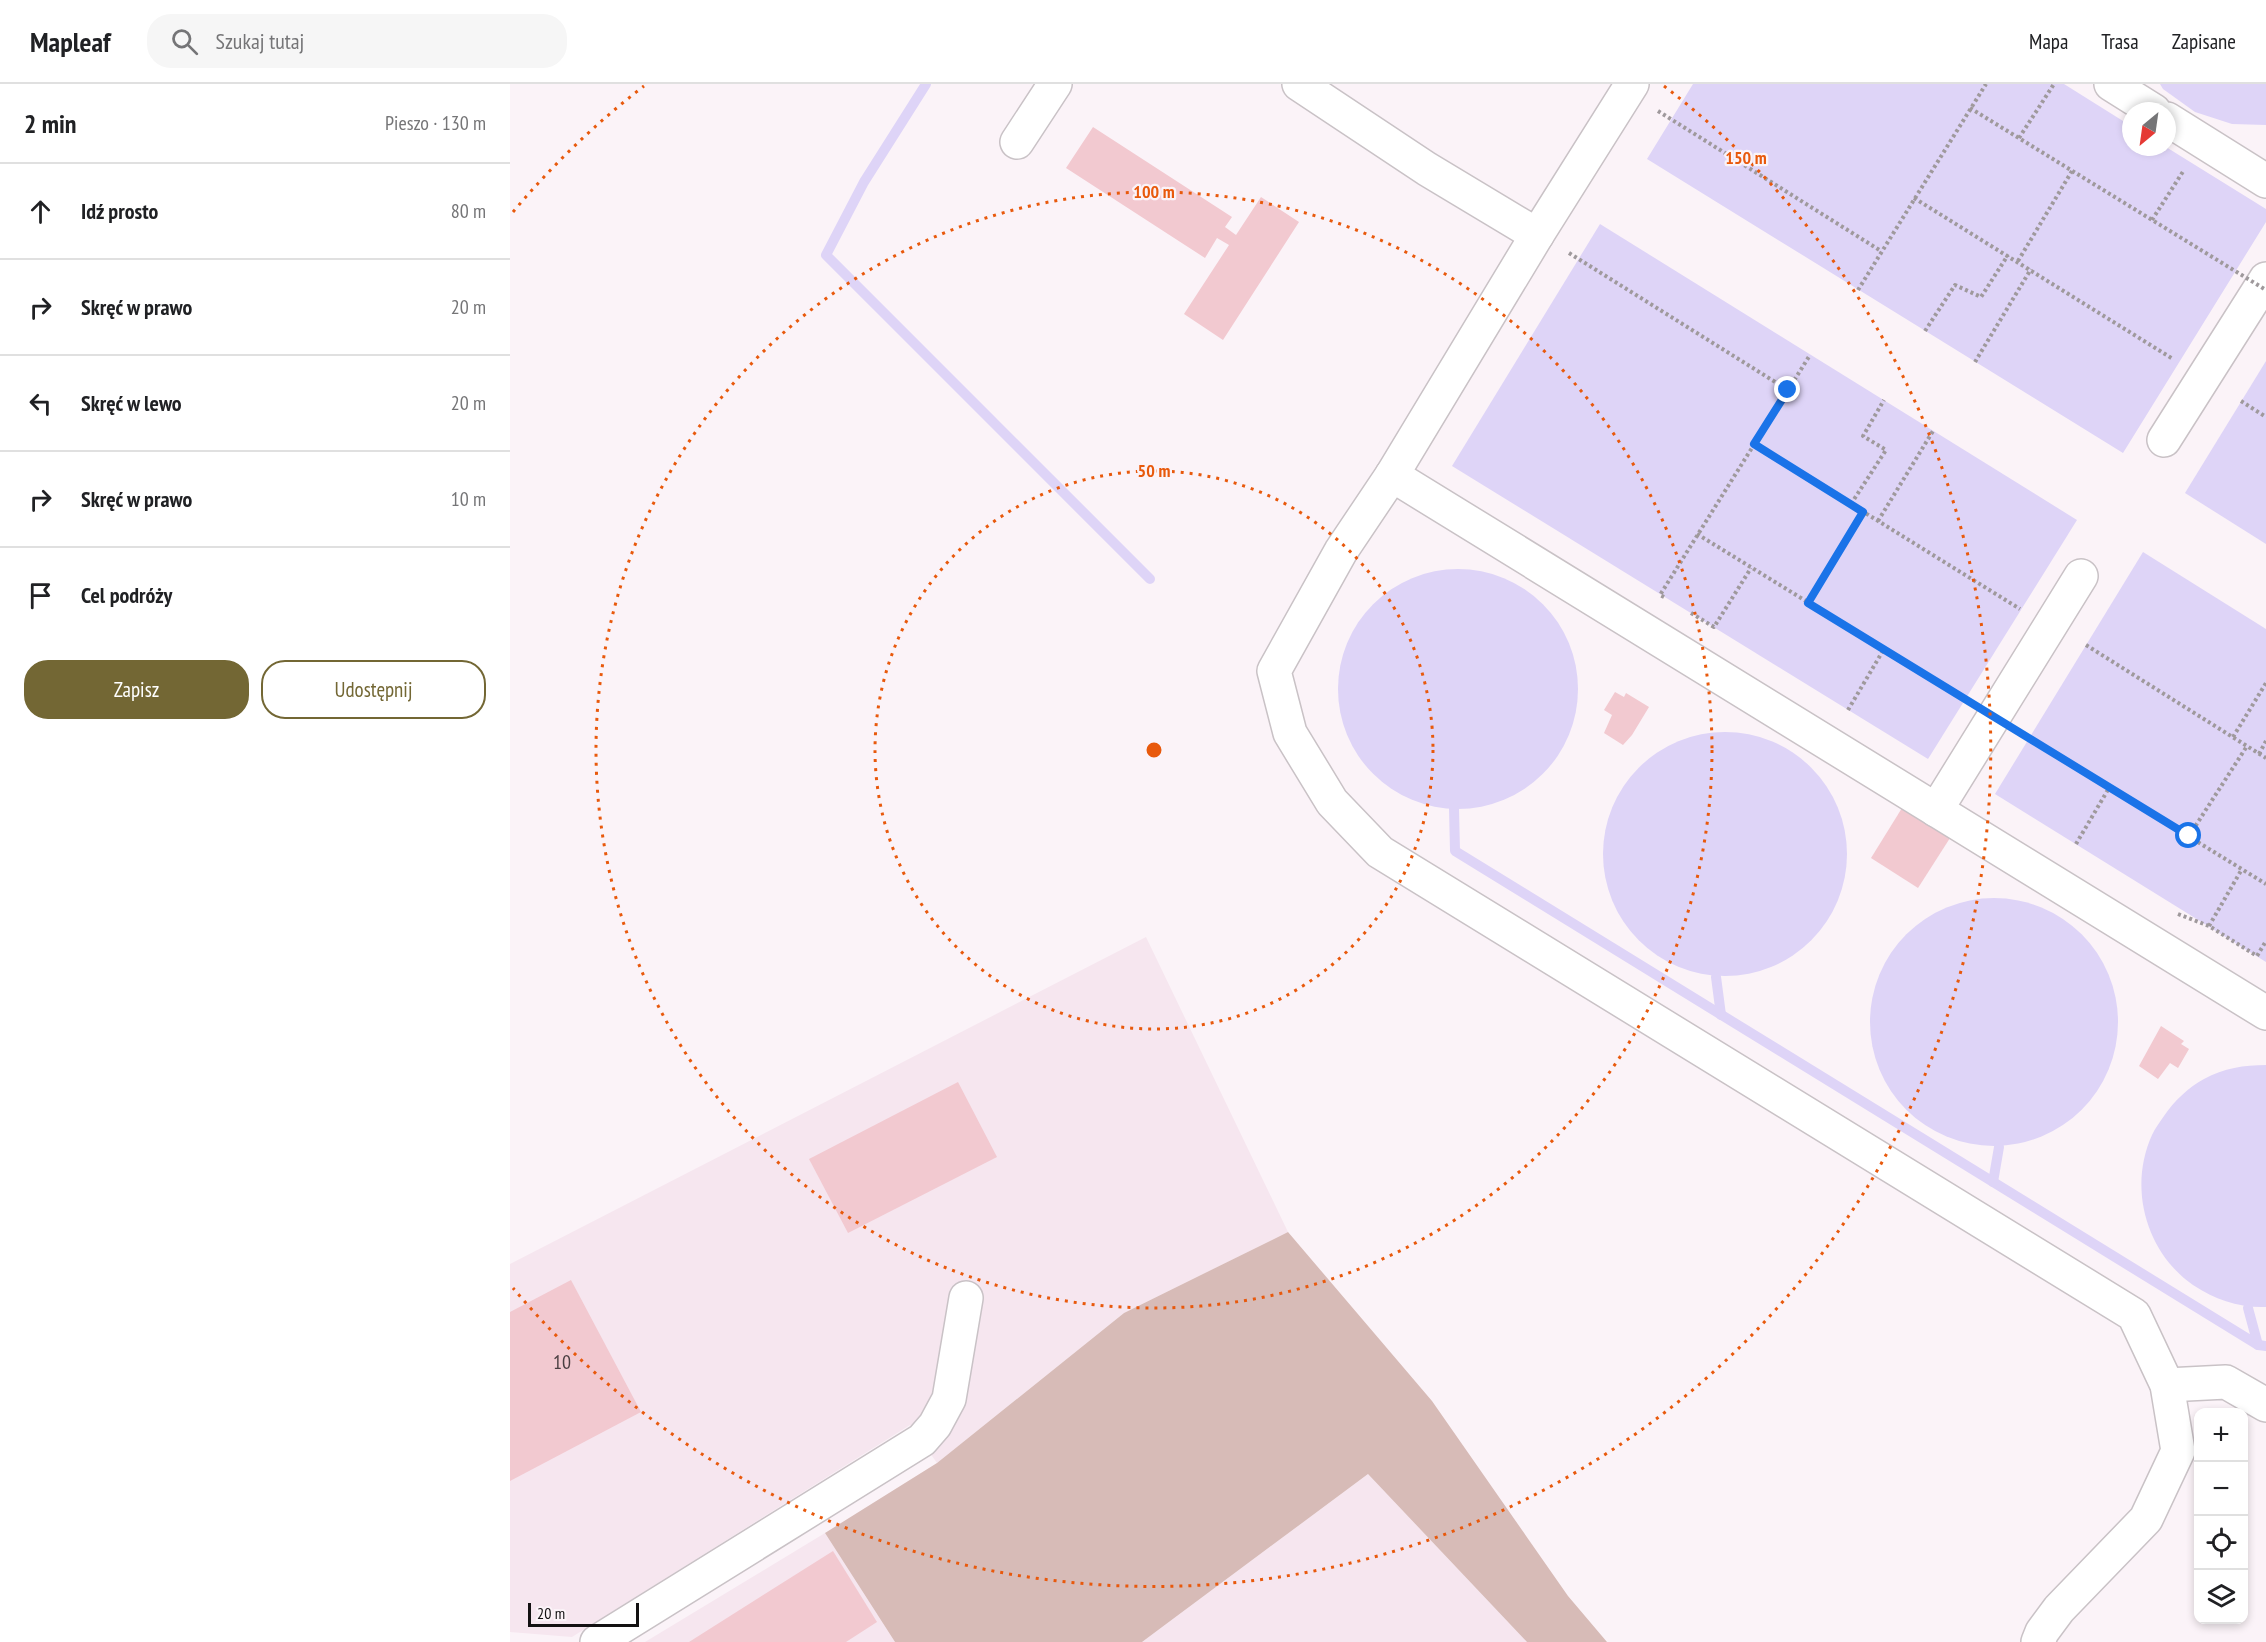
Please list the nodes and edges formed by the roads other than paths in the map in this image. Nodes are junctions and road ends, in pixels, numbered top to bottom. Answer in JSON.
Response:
{"nodes":[{"id":1,"x":1055,"y":84,"type":"edge"},
{"id":2,"x":1299,"y":84,"type":"edge"},
{"id":3,"x":1632,"y":84,"type":"edge"},
{"id":4,"x":2111,"y":84,"type":"edge"},
{"id":5,"x":2140,"y":102,"type":"edge"},
{"id":6,"x":2176,"y":125,"type":"edge"},
{"id":7,"x":1017,"y":142,"type":"dead end"},
{"id":8,"x":2266,"y":181,"type":"edge"},
{"id":9,"x":1537,"y":235,"type":"junction"},
{"id":10,"x":2266,"y":279,"type":"edge"},
{"id":11,"x":2164,"y":440,"type":"dead end"},
{"id":12,"x":1392,"y":475,"type":"junction"},
{"id":13,"x":2081,"y":576,"type":"dead end"},
{"id":14,"x":1936,"y":810,"type":"junction"},
{"id":15,"x":2266,"y":1013,"type":"edge"},
{"id":16,"x":966,"y":1298,"type":"dead end"},
{"id":17,"x":2167,"y":1385,"type":"junction"},
{"id":18,"x":2266,"y":1406,"type":"edge"},
{"id":19,"x":597,"y":1642,"type":"edge"},
{"id":20,"x":2038,"y":1642,"type":"edge"}],
"edges":[{"from":1,"to":7,"type":"lane"},
{"from":2,"to":9,"type":"lane"},
{"from":3,"to":9,"type":"lane"},
{"from":4,"to":5,"type":"lane"},
{"from":6,"to":8,"type":"lane"},
{"from":9,"to":12,"type":"lane"},
{"from":10,"to":11,"type":"lane"},
{"from":12,"to":14,"type":"lane"},
{"from":12,"to":17,"type":"lane"},
{"from":13,"to":14,"type":"lane"},
{"from":14,"to":15,"type":"lane"},
{"from":16,"to":19,"type":"lane"},
{"from":17,"to":18,"type":"lane"},
{"from":17,"to":20,"type":"lane"}]}
